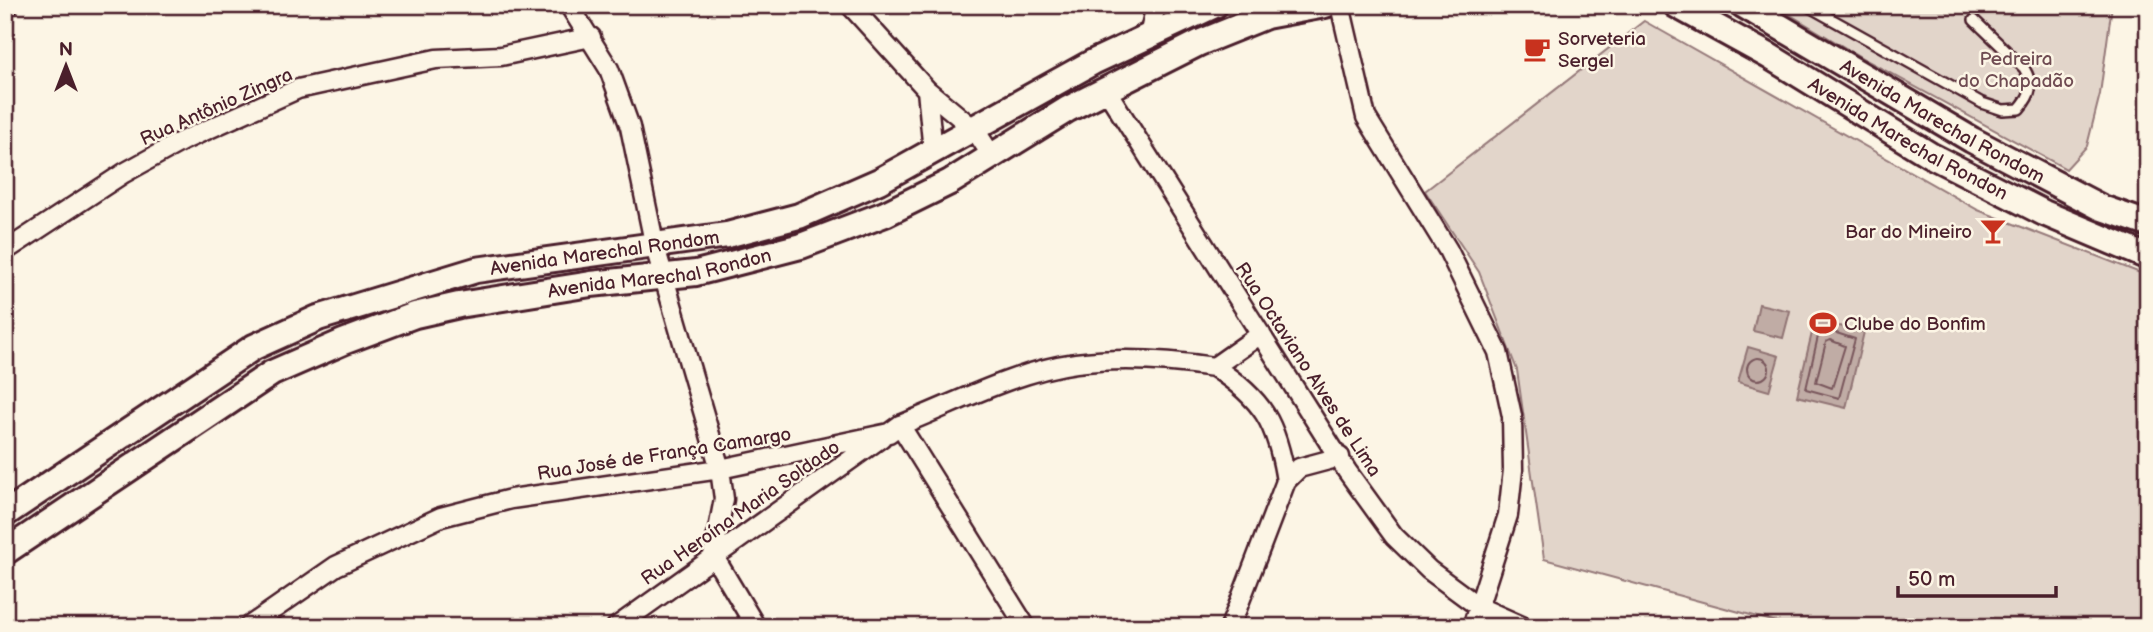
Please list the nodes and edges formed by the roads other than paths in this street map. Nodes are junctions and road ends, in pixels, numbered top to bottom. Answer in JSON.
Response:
{"nodes":[{"id":1,"x":569,"y":5,"type":"edge"},
{"id":2,"x":850,"y":5,"type":"edge"},
{"id":3,"x":1156,"y":5,"type":"edge"},
{"id":4,"x":1215,"y":5,"type":"edge"},
{"id":5,"x":1325,"y":5,"type":"edge"},
{"id":6,"x":1340,"y":5,"type":"edge"},
{"id":7,"x":1676,"y":5,"type":"edge"},
{"id":8,"x":1743,"y":5,"type":"edge"},
{"id":9,"x":1806,"y":5,"type":"edge"},
{"id":10,"x":1974,"y":20,"type":"dead end"},
{"id":11,"x":1149,"y":36,"type":"junction"},
{"id":12,"x":591,"y":37,"type":"junction"},
{"id":13,"x":1105,"y":88,"type":"junction"},
{"id":14,"x":927,"y":90,"type":"junction"},
{"id":15,"x":975,"y":130,"type":"junction"},
{"id":16,"x":933,"y":152,"type":"junction"},
{"id":17,"x":992,"y":156,"type":"junction"},
{"id":18,"x":2148,"y":224,"type":"edge"},
{"id":19,"x":654,"y":247,"type":"junction"},
{"id":20,"x":5,"y":251,"type":"edge"},
{"id":21,"x":2148,"y":257,"type":"edge"},
{"id":22,"x":663,"y":279,"type":"junction"},
{"id":23,"x":1261,"y":334,"type":"junction"},
{"id":24,"x":1214,"y":367,"type":"junction"},
{"id":25,"x":895,"y":429,"type":"junction"},
{"id":26,"x":1340,"y":457,"type":"junction"},
{"id":27,"x":720,"y":468,"type":"junction"},
{"id":28,"x":1286,"y":481,"type":"junction"},
{"id":29,"x":5,"y":514,"type":"edge"},
{"id":30,"x":5,"y":552,"type":"edge"},
{"id":31,"x":713,"y":555,"type":"junction"},
{"id":32,"x":1479,"y":607,"type":"junction"},
{"id":33,"x":248,"y":627,"type":"edge"},
{"id":34,"x":616,"y":627,"type":"edge"},
{"id":35,"x":756,"y":627,"type":"edge"},
{"id":36,"x":1026,"y":627,"type":"edge"},
{"id":37,"x":1230,"y":627,"type":"edge"},
{"id":38,"x":1472,"y":627,"type":"edge"},
{"id":39,"x":1524,"y":627,"type":"edge"}],
"edges":[{"from":1,"to":12,"type":"street"},
{"from":2,"to":14,"type":"street"},
{"from":3,"to":11,"type":"street"},
{"from":4,"to":11,"type":"main road","name":"Avenida Marechal Rondom"},
{"from":5,"to":13,"type":"main road","name":"Avenida Marechal Rondon"},
{"from":6,"to":32,"type":"street"},
{"from":7,"to":21,"type":"main road","name":"Avenida Marechal Rondon"},
{"from":8,"to":18,"type":"main road","name":"Avenida Marechal Rondom"},
{"from":9,"to":10,"type":"lane"},
{"from":11,"to":15,"type":"main road","name":"Avenida Marechal Rondom"},
{"from":12,"to":19,"type":"street"},
{"from":12,"to":20,"type":"street","name":"Rua Antônio Zingra"},
{"from":13,"to":17,"type":"main road","name":"Avenida Marechal Rondon"},
{"from":13,"to":23,"type":"street","name":"Rua Octaviano Alves de Lima"},
{"from":14,"to":15,"type":"street"},
{"from":14,"to":16,"type":"street"},
{"from":15,"to":16,"type":"main road","name":"Avenida Marechal Rondom"},
{"from":15,"to":17,"type":"street"},
{"from":16,"to":19,"type":"main road","name":"Avenida Marechal Rondom"},
{"from":17,"to":22,"type":"main road","name":"Avenida Marechal Rondon"},
{"from":19,"to":22,"type":"street"},
{"from":19,"to":29,"type":"main road","name":"Avenida Marechal Rondom"},
{"from":22,"to":27,"type":"street"},
{"from":22,"to":30,"type":"main road","name":"Avenida Marechal Rondon"},
{"from":23,"to":24,"type":"street"},
{"from":23,"to":26,"type":"street","name":"Rua Octaviano Alves de Lima"},
{"from":24,"to":25,"type":"street","name":"Rua José de França Camargo"},
{"from":24,"to":28,"type":"street"},
{"from":25,"to":27,"type":"street","name":"Rua José de França Camargo"},
{"from":25,"to":31,"type":"street","name":"Rua Heroína Maria Soldado"},
{"from":25,"to":36,"type":"street"},
{"from":26,"to":28,"type":"street"},
{"from":26,"to":32,"type":"street","name":"Rua Octaviano Alves de Lima"},
{"from":27,"to":31,"type":"street"},
{"from":27,"to":33,"type":"street","name":"Rua José de França Camargo"},
{"from":28,"to":37,"type":"street"},
{"from":31,"to":34,"type":"street","name":"Rua Heroína Maria Soldado"},
{"from":31,"to":35,"type":"street"},
{"from":32,"to":38,"type":"street"},
{"from":32,"to":39,"type":"street","name":"Rua Octaviano Alves de Lima"}]}
